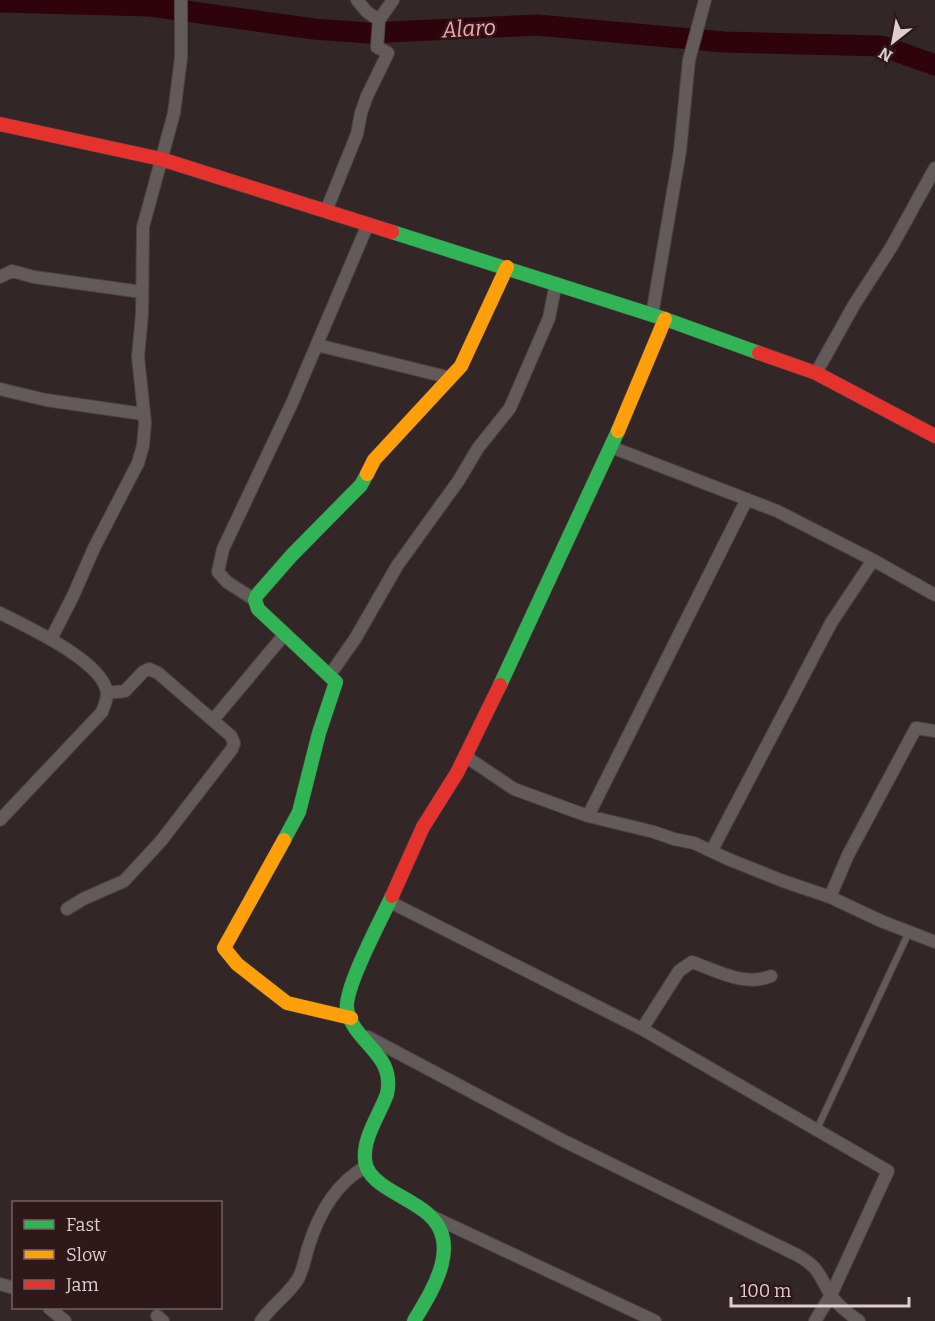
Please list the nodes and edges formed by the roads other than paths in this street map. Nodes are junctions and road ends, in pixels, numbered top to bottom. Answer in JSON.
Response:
{"nodes":[{"id":1,"x":181,"y":0,"type":"edge"},
{"id":2,"x":357,"y":0,"type":"edge"},
{"id":3,"x":393,"y":0,"type":"edge"},
{"id":4,"x":705,"y":0,"type":"edge"},
{"id":5,"x":379,"y":20,"type":"junction"},
{"id":6,"x":0,"y":124,"type":"edge"},
{"id":7,"x":161,"y":159,"type":"junction"},
{"id":8,"x":935,"y":168,"type":"edge"},
{"id":9,"x":326,"y":211,"type":"junction"},
{"id":10,"x":368,"y":224,"type":"junction"},
{"id":11,"x":507,"y":267,"type":"junction"},
{"id":12,"x":0,"y":277,"type":"edge"},
{"id":13,"x":556,"y":283,"type":"junction"},
{"id":14,"x":142,"y":292,"type":"junction"},
{"id":15,"x":658,"y":317,"type":"junction"},
{"id":16,"x":317,"y":345,"type":"junction"},
{"id":17,"x":816,"y":373,"type":"junction"},
{"id":18,"x":451,"y":378,"type":"junction"},
{"id":19,"x":0,"y":389,"type":"edge"},
{"id":20,"x":143,"y":414,"type":"junction"},
{"id":21,"x":935,"y":435,"type":"edge"},
{"id":22,"x":611,"y":447,"type":"junction"},
{"id":23,"x":747,"y":499,"type":"junction"},
{"id":24,"x":873,"y":560,"type":"junction"},
{"id":25,"x":935,"y":595,"type":"edge"},
{"id":26,"x":255,"y":600,"type":"junction"},
{"id":27,"x":0,"y":613,"type":"edge"},
{"id":28,"x":284,"y":634,"type":"junction"},
{"id":29,"x":51,"y":639,"type":"junction"},
{"id":30,"x":329,"y":676,"type":"junction"},
{"id":31,"x":107,"y":693,"type":"junction"},
{"id":32,"x":213,"y":720,"type":"junction"},
{"id":33,"x":935,"y":731,"type":"edge"},
{"id":34,"x":465,"y":756,"type":"junction"},
{"id":35,"x":588,"y":816,"type":"junction"},
{"id":36,"x":0,"y":820,"type":"edge"},
{"id":37,"x":712,"y":850,"type":"junction"},
{"id":38,"x":830,"y":897,"type":"junction"},
{"id":39,"x":390,"y":902,"type":"junction"},
{"id":40,"x":67,"y":909,"type":"dead end"},
{"id":41,"x":910,"y":932,"type":"junction"},
{"id":42,"x":935,"y":942,"type":"edge"},
{"id":43,"x":771,"y":976,"type":"dead end"},
{"id":44,"x":351,"y":1018,"type":"junction"},
{"id":45,"x":642,"y":1029,"type":"junction"},
{"id":46,"x":359,"y":1032,"type":"junction"},
{"id":47,"x":402,"y":1055,"type":"junction"},
{"id":48,"x":387,"y":1066,"type":"junction"},
{"id":49,"x":816,"y":1130,"type":"junction"},
{"id":50,"x":365,"y":1167,"type":"junction"},
{"id":51,"x":430,"y":1216,"type":"junction"},
{"id":52,"x":831,"y":1295,"type":"junction"},
{"id":53,"x":50,"y":1309,"type":"edge"},
{"id":54,"x":65,"y":1321,"type":"edge"},
{"id":55,"x":261,"y":1321,"type":"edge"},
{"id":56,"x":414,"y":1321,"type":"edge"},
{"id":57,"x":656,"y":1321,"type":"edge"},
{"id":58,"x":815,"y":1321,"type":"edge"},
{"id":59,"x":859,"y":1321,"type":"edge"}],
"edges":[{"from":1,"to":7,"type":"street"},
{"from":2,"to":5,"type":"street"},
{"from":3,"to":5,"type":"street"},
{"from":4,"to":15,"type":"street"},
{"from":5,"to":9,"type":"street"},
{"from":6,"to":7,"type":"street"},
{"from":7,"to":9,"type":"street"},
{"from":7,"to":14,"type":"street"},
{"from":8,"to":17,"type":"street"},
{"from":9,"to":10,"type":"street"},
{"from":10,"to":11,"type":"street"},
{"from":10,"to":16,"type":"street"},
{"from":11,"to":13,"type":"street"},
{"from":11,"to":18,"type":"street"},
{"from":12,"to":14,"type":"street"},
{"from":13,"to":15,"type":"street"},
{"from":13,"to":30,"type":"street"},
{"from":14,"to":20,"type":"street"},
{"from":15,"to":17,"type":"street"},
{"from":15,"to":22,"type":"street"},
{"from":16,"to":18,"type":"street"},
{"from":16,"to":26,"type":"street"},
{"from":17,"to":21,"type":"street"},
{"from":18,"to":26,"type":"street"},
{"from":19,"to":20,"type":"street"},
{"from":20,"to":29,"type":"street"},
{"from":22,"to":23,"type":"street"},
{"from":22,"to":34,"type":"street"},
{"from":23,"to":24,"type":"street"},
{"from":23,"to":35,"type":"street"},
{"from":24,"to":25,"type":"street"},
{"from":24,"to":37,"type":"street"},
{"from":26,"to":28,"type":"street"},
{"from":27,"to":29,"type":"street"},
{"from":28,"to":30,"type":"street"},
{"from":28,"to":32,"type":"street"},
{"from":29,"to":31,"type":"street"},
{"from":30,"to":44,"type":"street"},
{"from":31,"to":32,"type":"street"},
{"from":31,"to":36,"type":"street"},
{"from":32,"to":40,"type":"street"},
{"from":33,"to":38,"type":"street"},
{"from":34,"to":35,"type":"street"},
{"from":34,"to":39,"type":"street"},
{"from":35,"to":37,"type":"street"},
{"from":37,"to":38,"type":"street"},
{"from":38,"to":41,"type":"street"},
{"from":39,"to":44,"type":"street"},
{"from":39,"to":45,"type":"street"},
{"from":41,"to":42,"type":"street"},
{"from":41,"to":49,"type":"lane"},
{"from":43,"to":45,"type":"street"},
{"from":44,"to":46,"type":"street"},
{"from":45,"to":49,"type":"street"},
{"from":46,"to":47,"type":"street"},
{"from":46,"to":48,"type":"street"},
{"from":47,"to":48,"type":"street"},
{"from":47,"to":52,"type":"street"},
{"from":48,"to":50,"type":"street"},
{"from":49,"to":52,"type":"street"},
{"from":50,"to":51,"type":"street"},
{"from":50,"to":55,"type":"street"},
{"from":51,"to":56,"type":"street"},
{"from":51,"to":57,"type":"street"},
{"from":52,"to":58,"type":"street"},
{"from":52,"to":59,"type":"street"},
{"from":53,"to":54,"type":"street"}]}
